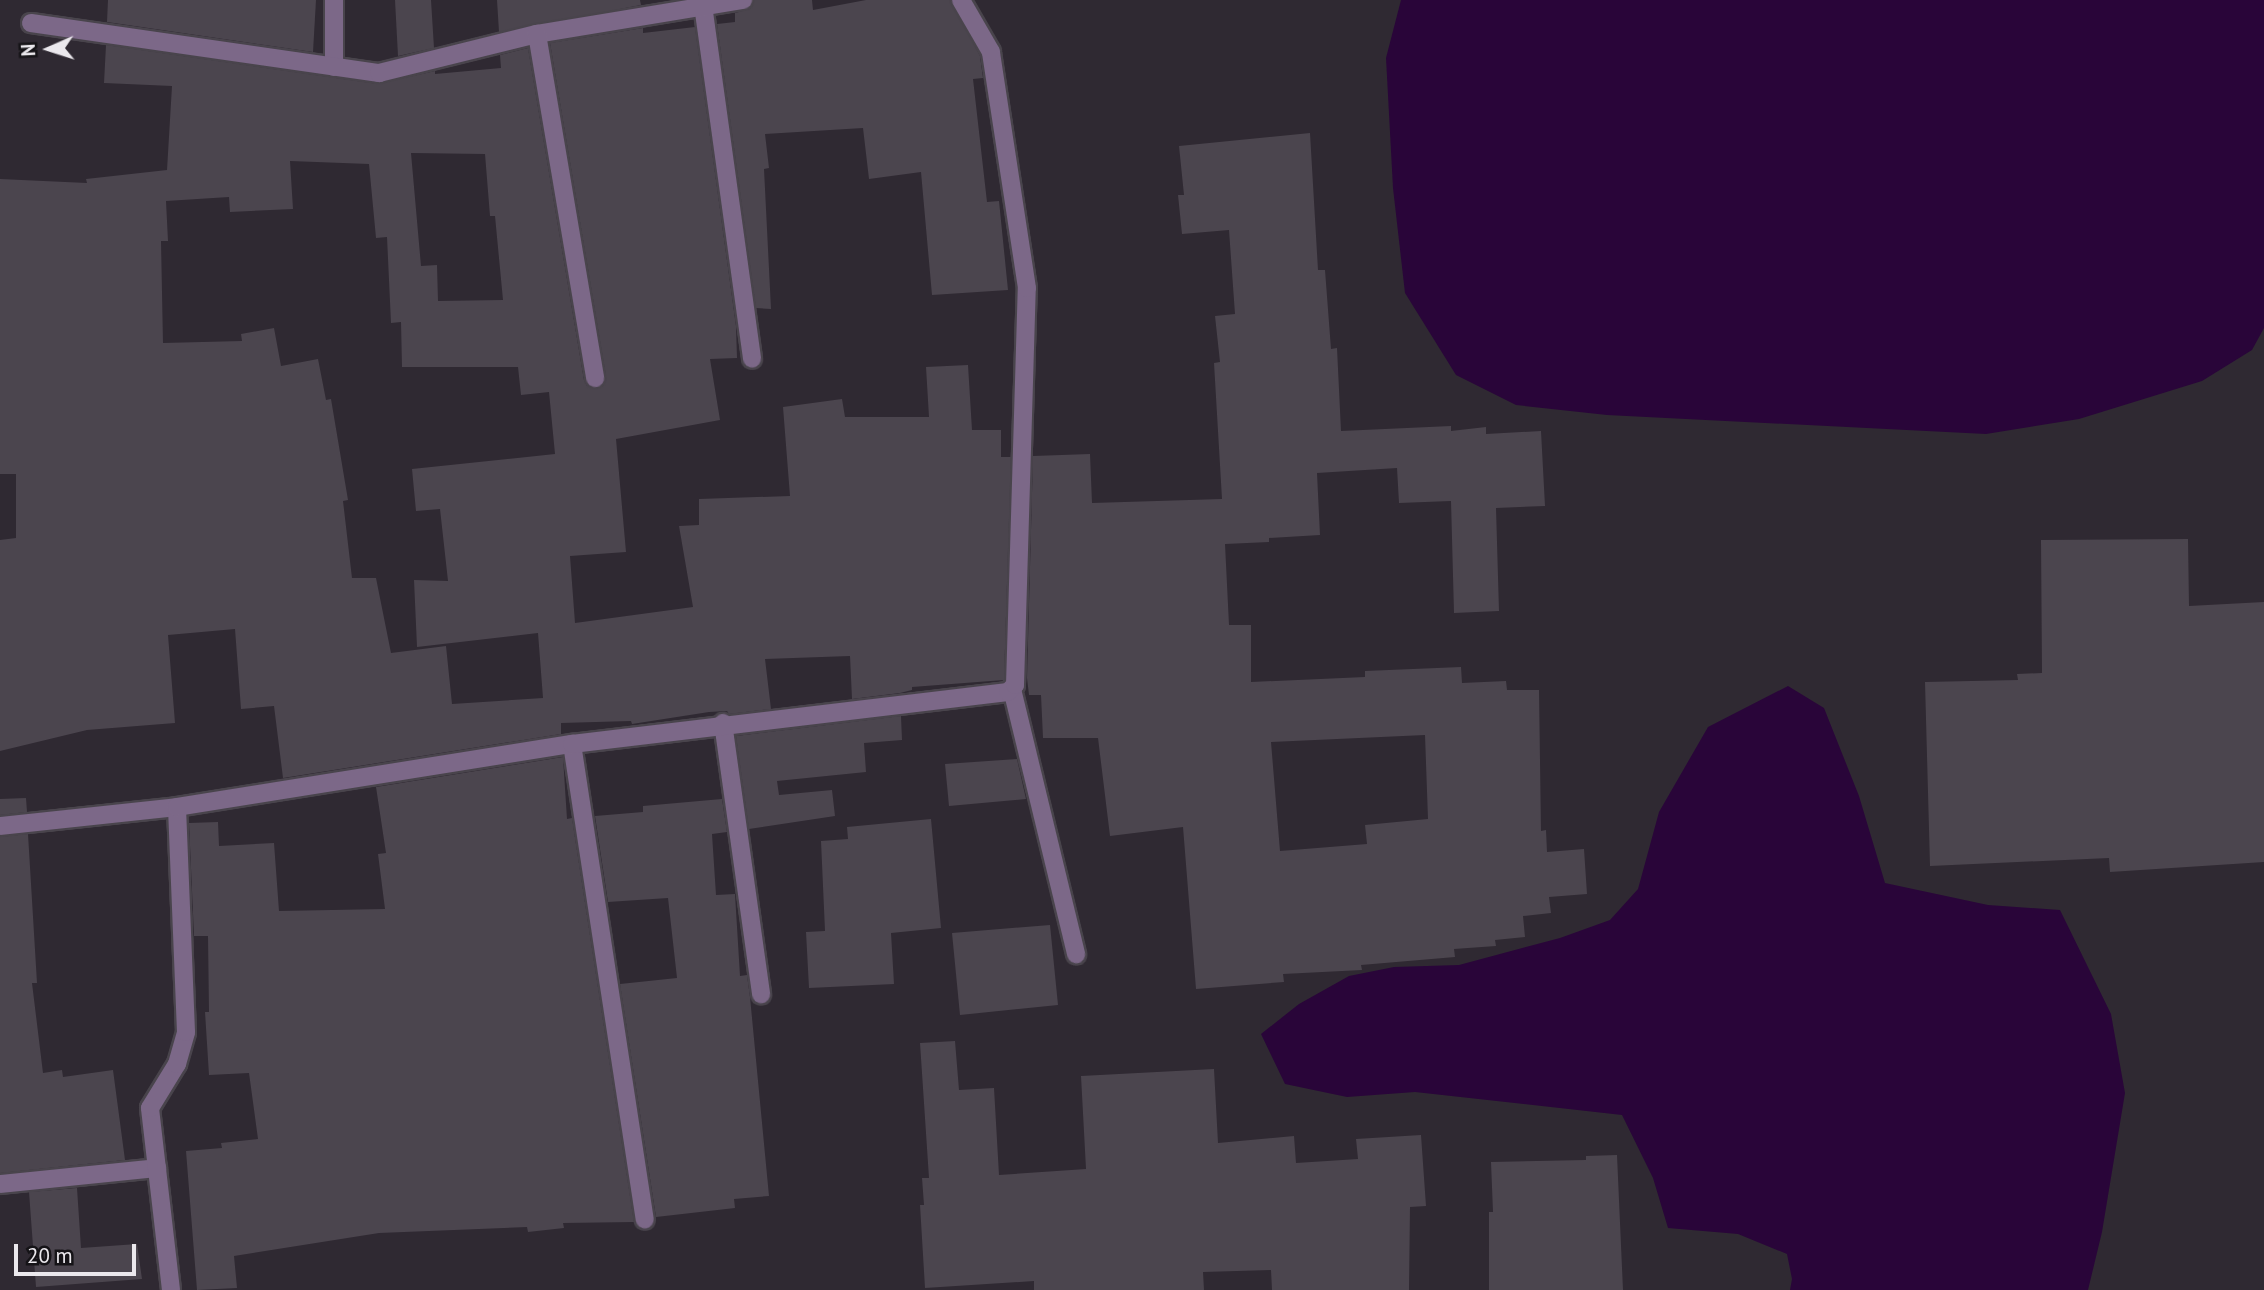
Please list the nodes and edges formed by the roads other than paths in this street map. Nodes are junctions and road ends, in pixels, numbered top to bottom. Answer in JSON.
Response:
{"nodes":[{"id":1,"x":334,"y":0,"type":"edge"},
{"id":2,"x":743,"y":0,"type":"edge"},
{"id":3,"x":961,"y":0,"type":"edge"},
{"id":4,"x":703,"y":5,"type":"junction"},
{"id":5,"x":31,"y":23,"type":"dead end"},
{"id":6,"x":537,"y":34,"type":"junction"},
{"id":7,"x":334,"y":67,"type":"junction"},
{"id":8,"x":752,"y":359,"type":"dead end"},
{"id":9,"x":595,"y":378,"type":"dead end"},
{"id":10,"x":1012,"y":690,"type":"junction"},
{"id":11,"x":723,"y":723,"type":"junction"},
{"id":12,"x":572,"y":744,"type":"junction"},
{"id":13,"x":177,"y":807,"type":"junction"},
{"id":14,"x":0,"y":826,"type":"edge"},
{"id":15,"x":1076,"y":954,"type":"dead end"},
{"id":16,"x":761,"y":993,"type":"dead end"},
{"id":17,"x":157,"y":1168,"type":"junction"},
{"id":18,"x":0,"y":1184,"type":"edge"},
{"id":19,"x":645,"y":1219,"type":"dead end"},
{"id":20,"x":171,"y":1290,"type":"edge"}],
"edges":[{"from":1,"to":7,"type":"street"},
{"from":2,"to":4,"type":"street"},
{"from":3,"to":10,"type":"street"},
{"from":4,"to":6,"type":"street"},
{"from":4,"to":8,"type":"street"},
{"from":5,"to":7,"type":"street"},
{"from":6,"to":7,"type":"street"},
{"from":6,"to":9,"type":"street"},
{"from":10,"to":11,"type":"street"},
{"from":10,"to":15,"type":"street"},
{"from":11,"to":12,"type":"street"},
{"from":11,"to":16,"type":"street"},
{"from":12,"to":13,"type":"street"},
{"from":12,"to":19,"type":"street"},
{"from":13,"to":14,"type":"street"},
{"from":13,"to":17,"type":"street"},
{"from":17,"to":18,"type":"street"},
{"from":17,"to":20,"type":"street"}]}
